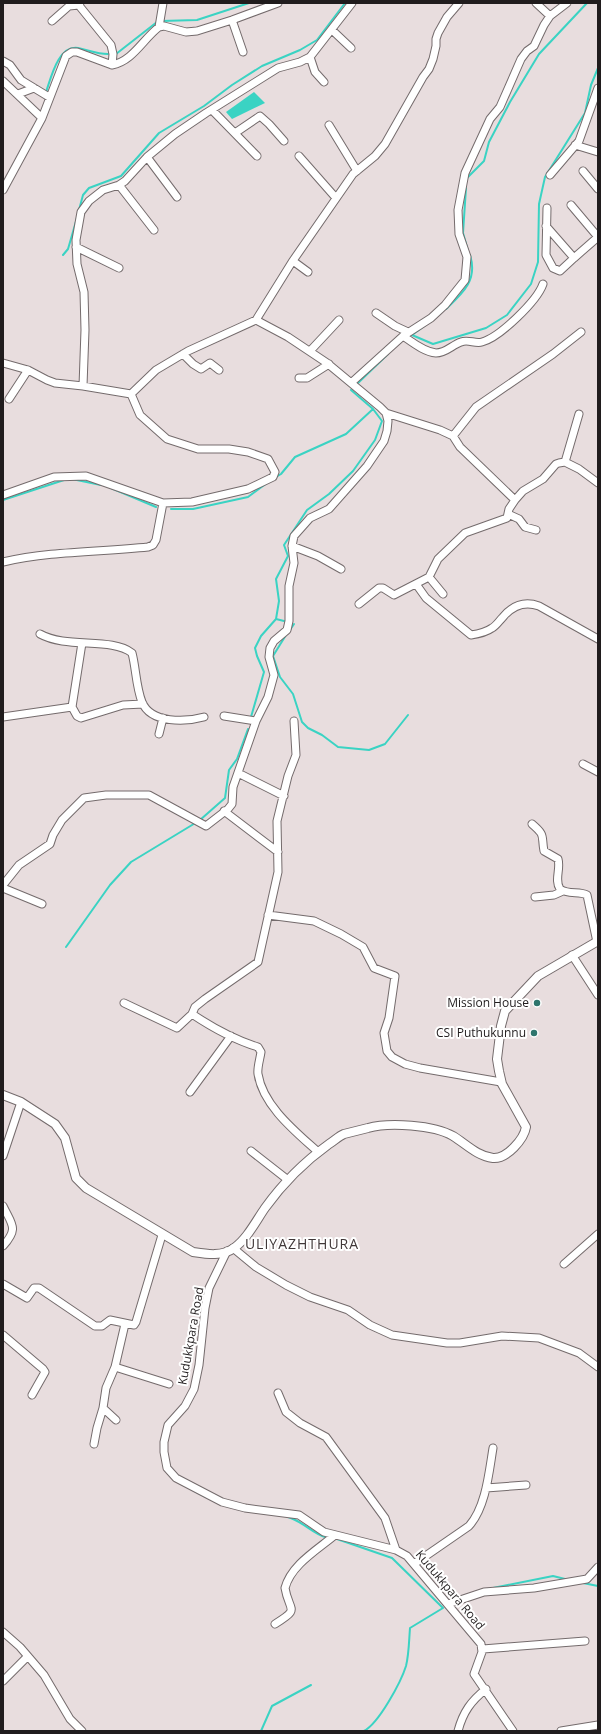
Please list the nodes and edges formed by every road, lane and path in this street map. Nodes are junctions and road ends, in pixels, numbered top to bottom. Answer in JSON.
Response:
{"nodes":[{"id":1,"x":163,"y":3,"type":"edge"},
{"id":2,"x":278,"y":3,"type":"edge"},
{"id":3,"x":352,"y":3,"type":"edge"},
{"id":4,"x":459,"y":3,"type":"edge"},
{"id":5,"x":536,"y":3,"type":"edge"},
{"id":6,"x":567,"y":3,"type":"edge"},
{"id":7,"x":79,"y":4,"type":"edge"},
{"id":8,"x":550,"y":16,"type":"junction"},
{"id":9,"x":232,"y":20,"type":"junction"},
{"id":10,"x":52,"y":21,"type":"dead end"},
{"id":11,"x":159,"y":27,"type":"junction"},
{"id":12,"x":332,"y":30,"type":"junction"},
{"id":13,"x":351,"y":48,"type":"dead end"},
{"id":14,"x":244,"y":52,"type":"dead end"},
{"id":15,"x":310,"y":57,"type":"junction"},
{"id":16,"x":3,"y":61,"type":"edge"},
{"id":17,"x":112,"y":65,"type":"junction"},
{"id":18,"x":3,"y":81,"type":"edge"},
{"id":19,"x":324,"y":82,"type":"dead end"},
{"id":20,"x":34,"y":88,"type":"junction"},
{"id":21,"x":598,"y":88,"type":"edge"},
{"id":22,"x":18,"y":94,"type":"junction"},
{"id":23,"x":50,"y":97,"type":"junction"},
{"id":24,"x":212,"y":110,"type":"junction"},
{"id":25,"x":42,"y":118,"type":"junction"},
{"id":26,"x":329,"y":125,"type":"dead end"},
{"id":27,"x":235,"y":133,"type":"junction"},
{"id":28,"x":284,"y":141,"type":"dead end"},
{"id":29,"x":575,"y":145,"type":"junction"},
{"id":30,"x":598,"y":152,"type":"edge"},
{"id":31,"x":257,"y":156,"type":"dead end"},
{"id":32,"x":299,"y":156,"type":"dead end"},
{"id":33,"x":147,"y":157,"type":"junction"},
{"id":34,"x":357,"y":171,"type":"junction"},
{"id":35,"x":583,"y":171,"type":"dead end"},
{"id":36,"x":550,"y":175,"type":"dead end"},
{"id":37,"x":119,"y":185,"type":"junction"},
{"id":38,"x":598,"y":189,"type":"edge"},
{"id":39,"x":3,"y":190,"type":"edge"},
{"id":40,"x":177,"y":197,"type":"dead end"},
{"id":41,"x":336,"y":198,"type":"junction"},
{"id":42,"x":571,"y":205,"type":"dead end"},
{"id":43,"x":547,"y":208,"type":"dead end"},
{"id":44,"x":546,"y":226,"type":"junction"},
{"id":45,"x":154,"y":230,"type":"dead end"},
{"id":46,"x":598,"y":237,"type":"edge"},
{"id":47,"x":76,"y":247,"type":"junction"},
{"id":48,"x":574,"y":258,"type":"junction"},
{"id":49,"x":293,"y":261,"type":"junction"},
{"id":50,"x":119,"y":268,"type":"dead end"},
{"id":51,"x":308,"y":272,"type":"dead end"},
{"id":52,"x":543,"y":284,"type":"dead end"},
{"id":53,"x":376,"y":313,"type":"dead end"},
{"id":54,"x":256,"y":320,"type":"junction"},
{"id":55,"x":339,"y":320,"type":"dead end"},
{"id":56,"x":581,"y":332,"type":"dead end"},
{"id":57,"x":406,"y":334,"type":"junction"},
{"id":58,"x":310,"y":351,"type":"junction"},
{"id":59,"x":183,"y":354,"type":"junction"},
{"id":60,"x":3,"y":363,"type":"edge"},
{"id":61,"x":329,"y":364,"type":"junction"},
{"id":62,"x":28,"y":370,"type":"junction"},
{"id":63,"x":219,"y":370,"type":"dead end"},
{"id":64,"x":299,"y":378,"type":"dead end"},
{"id":65,"x":351,"y":383,"type":"junction"},
{"id":66,"x":83,"y":386,"type":"junction"},
{"id":67,"x":131,"y":394,"type":"junction"},
{"id":68,"x":9,"y":399,"type":"dead end"},
{"id":69,"x":386,"y":413,"type":"junction"},
{"id":70,"x":579,"y":414,"type":"dead end"},
{"id":71,"x":453,"y":436,"type":"junction"},
{"id":72,"x":565,"y":462,"type":"junction"},
{"id":73,"x":598,"y":483,"type":"edge"},
{"id":74,"x":3,"y":495,"type":"edge"},
{"id":75,"x":515,"y":500,"type":"junction"},
{"id":76,"x":163,"y":503,"type":"junction"},
{"id":77,"x":508,"y":514,"type":"junction"},
{"id":78,"x":536,"y":530,"type":"dead end"},
{"id":79,"x":292,"y":546,"type":"junction"},
{"id":80,"x":3,"y":562,"type":"edge"},
{"id":81,"x":341,"y":569,"type":"dead end"},
{"id":82,"x":429,"y":577,"type":"junction"},
{"id":83,"x":416,"y":584,"type":"junction"},
{"id":84,"x":443,"y":594,"type":"dead end"},
{"id":85,"x":359,"y":604,"type":"dead end"},
{"id":86,"x":40,"y":634,"type":"dead end"},
{"id":87,"x":598,"y":639,"type":"edge"},
{"id":88,"x":82,"y":643,"type":"junction"},
{"id":89,"x":143,"y":704,"type":"junction"},
{"id":90,"x":72,"y":707,"type":"junction"},
{"id":91,"x":224,"y":716,"type":"dead end"},
{"id":92,"x":204,"y":717,"type":"dead end"},
{"id":93,"x":3,"y":718,"type":"edge"},
{"id":94,"x":163,"y":718,"type":"junction"},
{"id":95,"x":256,"y":721,"type":"junction"},
{"id":96,"x":294,"y":721,"type":"dead end"},
{"id":97,"x":159,"y":734,"type":"dead end"},
{"id":98,"x":584,"y":764,"type":"dead end"},
{"id":99,"x":598,"y":772,"type":"edge"},
{"id":100,"x":238,"y":773,"type":"junction"},
{"id":101,"x":284,"y":796,"type":"junction"},
{"id":102,"x":224,"y":811,"type":"junction"},
{"id":103,"x":532,"y":824,"type":"dead end"},
{"id":104,"x":278,"y":852,"type":"junction"},
{"id":105,"x":3,"y":885,"type":"edge"},
{"id":106,"x":3,"y":888,"type":"edge"},
{"id":107,"x":563,"y":891,"type":"junction"},
{"id":108,"x":535,"y":897,"type":"dead end"},
{"id":109,"x":42,"y":904,"type":"dead end"},
{"id":110,"x":268,"y":915,"type":"junction"},
{"id":111,"x":598,"y":941,"type":"edge"},
{"id":112,"x":572,"y":955,"type":"junction"},
{"id":113,"x":598,"y":996,"type":"edge"},
{"id":114,"x":124,"y":1003,"type":"dead end"},
{"id":115,"x":192,"y":1014,"type":"junction"},
{"id":116,"x":231,"y":1036,"type":"junction"},
{"id":117,"x":501,"y":1082,"type":"junction"},
{"id":118,"x":190,"y":1092,"type":"dead end"},
{"id":119,"x":3,"y":1095,"type":"edge"},
{"id":120,"x":21,"y":1102,"type":"junction"},
{"id":121,"x":252,"y":1152,"type":"dead end"},
{"id":122,"x":318,"y":1152,"type":"junction"},
{"id":123,"x":3,"y":1156,"type":"edge"},
{"id":124,"x":288,"y":1180,"type":"junction"},
{"id":125,"x":3,"y":1206,"type":"edge"},
{"id":126,"x":598,"y":1234,"type":"edge"},
{"id":127,"x":162,"y":1235,"type":"junction"},
{"id":128,"x":3,"y":1246,"type":"edge"},
{"id":129,"x":230,"y":1250,"type":"junction"},
{"id":130,"x":564,"y":1264,"type":"dead end"},
{"id":131,"x":3,"y":1284,"type":"edge"},
{"id":132,"x":125,"y":1324,"type":"junction"},
{"id":133,"x":3,"y":1335,"type":"edge"},
{"id":134,"x":114,"y":1367,"type":"junction"},
{"id":135,"x":598,"y":1367,"type":"edge"},
{"id":136,"x":169,"y":1384,"type":"dead end"},
{"id":137,"x":278,"y":1393,"type":"dead end"},
{"id":138,"x":32,"y":1395,"type":"dead end"},
{"id":139,"x":103,"y":1408,"type":"junction"},
{"id":140,"x":116,"y":1420,"type":"dead end"},
{"id":141,"x":94,"y":1444,"type":"dead end"},
{"id":142,"x":493,"y":1448,"type":"dead end"},
{"id":143,"x":526,"y":1485,"type":"dead end"},
{"id":144,"x":486,"y":1488,"type":"junction"},
{"id":145,"x":335,"y":1536,"type":"junction"},
{"id":146,"x":396,"y":1550,"type":"junction"},
{"id":147,"x":414,"y":1564,"type":"junction"},
{"id":148,"x":598,"y":1567,"type":"edge"},
{"id":149,"x":448,"y":1604,"type":"junction"},
{"id":150,"x":274,"y":1624,"type":"dead end"},
{"id":151,"x":3,"y":1632,"type":"edge"},
{"id":152,"x":585,"y":1642,"type":"dead end"},
{"id":153,"x":482,"y":1649,"type":"junction"},
{"id":154,"x":28,"y":1658,"type":"junction"},
{"id":155,"x":3,"y":1681,"type":"edge"},
{"id":156,"x":486,"y":1689,"type":"junction"},
{"id":157,"x":598,"y":1725,"type":"edge"},
{"id":158,"x":82,"y":1731,"type":"edge"},
{"id":159,"x":458,"y":1731,"type":"edge"},
{"id":160,"x":513,"y":1731,"type":"edge"},
{"id":161,"x":560,"y":1731,"type":"edge"}],
"edges":[{"from":1,"to":11,"type":"street"},
{"from":2,"to":9,"type":"street"},
{"from":3,"to":12,"type":"street"},
{"from":4,"to":34,"type":"street"},
{"from":5,"to":8,"type":"street"},
{"from":6,"to":8,"type":"street"},
{"from":7,"to":10,"type":"street"},
{"from":7,"to":17,"type":"street"},
{"from":8,"to":57,"type":"street"},
{"from":9,"to":11,"type":"street"},
{"from":9,"to":14,"type":"street"},
{"from":11,"to":17,"type":"street"},
{"from":12,"to":13,"type":"street"},
{"from":12,"to":15,"type":"street"},
{"from":15,"to":19,"type":"street"},
{"from":15,"to":24,"type":"street"},
{"from":16,"to":20,"type":"street"},
{"from":17,"to":23,"type":"street"},
{"from":18,"to":22,"type":"street"},
{"from":20,"to":22,"type":"street"},
{"from":20,"to":23,"type":"street"},
{"from":21,"to":29,"type":"street"},
{"from":22,"to":25,"type":"street"},
{"from":23,"to":25,"type":"street"},
{"from":24,"to":27,"type":"street"},
{"from":24,"to":33,"type":"street"},
{"from":25,"to":39,"type":"street"},
{"from":26,"to":34,"type":"street"},
{"from":27,"to":28,"type":"street"},
{"from":27,"to":31,"type":"street"},
{"from":29,"to":30,"type":"street"},
{"from":29,"to":36,"type":"street"},
{"from":32,"to":41,"type":"street"},
{"from":33,"to":37,"type":"street"},
{"from":33,"to":40,"type":"street"},
{"from":34,"to":41,"type":"street"},
{"from":35,"to":38,"type":"street"},
{"from":37,"to":45,"type":"street"},
{"from":37,"to":47,"type":"street"},
{"from":41,"to":49,"type":"street"},
{"from":42,"to":46,"type":"street"},
{"from":43,"to":44,"type":"street"},
{"from":44,"to":48,"type":"street"},
{"from":44,"to":48,"type":"street"},
{"from":46,"to":48,"type":"street"},
{"from":47,"to":50,"type":"street"},
{"from":47,"to":66,"type":"street"},
{"from":49,"to":51,"type":"street"},
{"from":49,"to":54,"type":"street"},
{"from":52,"to":57,"type":"street"},
{"from":53,"to":57,"type":"street"},
{"from":54,"to":58,"type":"street"},
{"from":54,"to":59,"type":"street"},
{"from":55,"to":58,"type":"street"},
{"from":56,"to":71,"type":"street"},
{"from":57,"to":65,"type":"street"},
{"from":58,"to":61,"type":"street"},
{"from":59,"to":63,"type":"street"},
{"from":59,"to":67,"type":"street"},
{"from":60,"to":62,"type":"street"},
{"from":61,"to":64,"type":"street"},
{"from":61,"to":65,"type":"street"},
{"from":62,"to":66,"type":"street"},
{"from":62,"to":68,"type":"street"},
{"from":65,"to":69,"type":"street"},
{"from":66,"to":67,"type":"street"},
{"from":67,"to":76,"type":"street"},
{"from":69,"to":71,"type":"street"},
{"from":69,"to":79,"type":"street"},
{"from":70,"to":72,"type":"street"},
{"from":71,"to":75,"type":"street"},
{"from":72,"to":73,"type":"street"},
{"from":72,"to":75,"type":"street"},
{"from":74,"to":76,"type":"street"},
{"from":75,"to":77,"type":"street"},
{"from":76,"to":80,"type":"street"},
{"from":77,"to":78,"type":"street"},
{"from":77,"to":82,"type":"street"},
{"from":79,"to":81,"type":"street"},
{"from":79,"to":95,"type":"street"},
{"from":82,"to":83,"type":"street"},
{"from":82,"to":84,"type":"street"},
{"from":83,"to":85,"type":"street"},
{"from":83,"to":87,"type":"street"},
{"from":86,"to":88,"type":"street"},
{"from":88,"to":89,"type":"street"},
{"from":88,"to":90,"type":"street"},
{"from":89,"to":90,"type":"street"},
{"from":89,"to":94,"type":"street"},
{"from":90,"to":93,"type":"street"},
{"from":91,"to":95,"type":"street"},
{"from":92,"to":94,"type":"street"},
{"from":94,"to":97,"type":"street"},
{"from":95,"to":100,"type":"street"},
{"from":96,"to":101,"type":"street"},
{"from":98,"to":99,"type":"street"},
{"from":100,"to":101,"type":"street"},
{"from":100,"to":102,"type":"street"},
{"from":101,"to":104,"type":"street"},
{"from":102,"to":104,"type":"street"},
{"from":102,"to":105,"type":"street"},
{"from":103,"to":107,"type":"street"},
{"from":104,"to":110,"type":"street"},
{"from":106,"to":109,"type":"street"},
{"from":107,"to":108,"type":"street"},
{"from":107,"to":111,"type":"street"},
{"from":110,"to":115,"type":"street"},
{"from":110,"to":117,"type":"street"},
{"from":111,"to":112,"type":"main road"},
{"from":112,"to":113,"type":"street"},
{"from":112,"to":117,"type":"main road"},
{"from":114,"to":115,"type":"street"},
{"from":115,"to":116,"type":"street"},
{"from":116,"to":118,"type":"street"},
{"from":116,"to":122,"type":"street"},
{"from":117,"to":122,"type":"main road"},
{"from":119,"to":120,"type":"main road"},
{"from":120,"to":123,"type":"street"},
{"from":120,"to":127,"type":"main road"},
{"from":121,"to":124,"type":"street"},
{"from":122,"to":124,"type":"main road"},
{"from":124,"to":129,"type":"main road"},
{"from":125,"to":128,"type":"street"},
{"from":126,"to":130,"type":"street"},
{"from":127,"to":129,"type":"main road"},
{"from":127,"to":132,"type":"street"},
{"from":129,"to":135,"type":"street"},
{"from":129,"to":145,"type":"street","name":"Kudukkpara Road"},
{"from":131,"to":132,"type":"street"},
{"from":132,"to":134,"type":"street"},
{"from":133,"to":138,"type":"street"},
{"from":134,"to":136,"type":"street"},
{"from":134,"to":139,"type":"street"},
{"from":137,"to":146,"type":"street"},
{"from":139,"to":140,"type":"street"},
{"from":139,"to":141,"type":"street"},
{"from":142,"to":144,"type":"street"},
{"from":143,"to":144,"type":"street"},
{"from":144,"to":147,"type":"street"},
{"from":145,"to":146,"type":"street","name":"Kudukkpara Road"},
{"from":145,"to":150,"type":"street"},
{"from":146,"to":147,"type":"street","name":"Kudukkpara Road"},
{"from":147,"to":149,"type":"street","name":"Kudukkpara Road"},
{"from":148,"to":149,"type":"street"},
{"from":149,"to":153,"type":"street","name":"Kudukkpara Road"},
{"from":151,"to":154,"type":"street"},
{"from":152,"to":153,"type":"street"},
{"from":153,"to":156,"type":"street","name":"Kudukkpara Road"},
{"from":154,"to":155,"type":"street"},
{"from":154,"to":158,"type":"street"},
{"from":156,"to":159,"type":"street"},
{"from":156,"to":160,"type":"street","name":"Kudukkpara Road"},
{"from":157,"to":161,"type":"street"}]}
